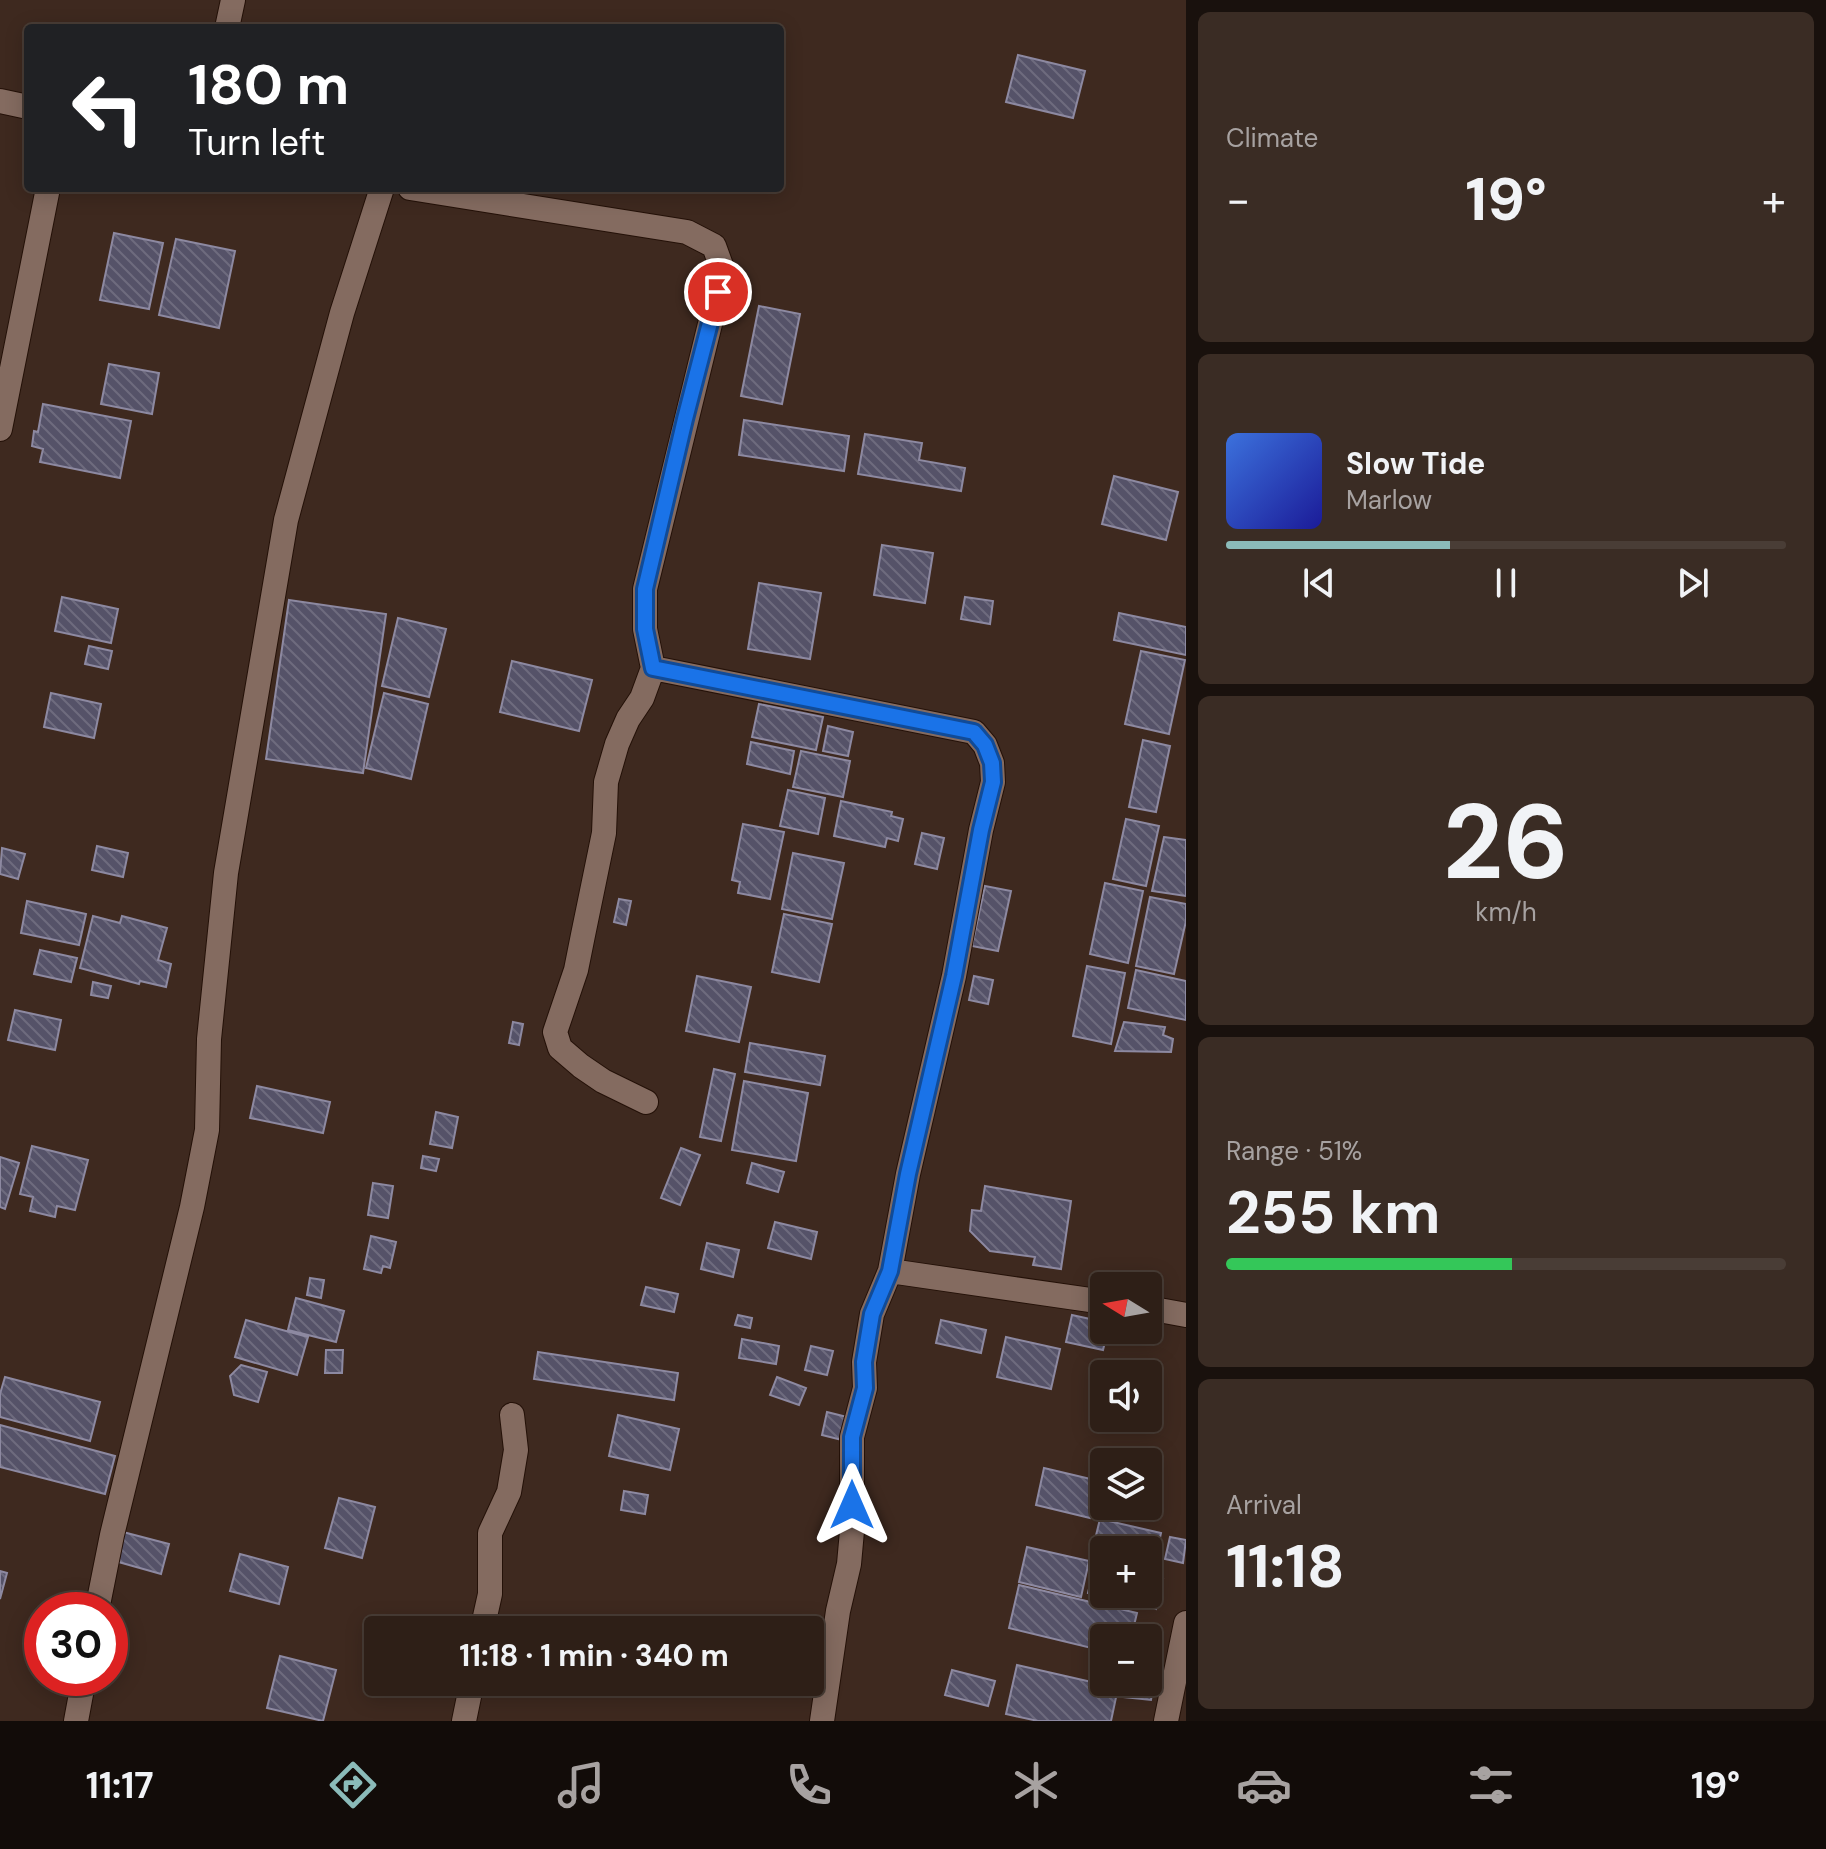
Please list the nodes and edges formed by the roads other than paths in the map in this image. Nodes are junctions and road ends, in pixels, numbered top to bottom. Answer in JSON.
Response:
{"nodes":[{"id":1,"x":233,"y":0,"type":"edge"},
{"id":2,"x":228,"y":24,"type":"edge"},
{"id":3,"x":0,"y":101,"type":"edge"},
{"id":4,"x":24,"y":106,"type":"edge"},
{"id":5,"x":47,"y":192,"type":"edge"},
{"id":6,"x":381,"y":192,"type":"edge"},
{"id":7,"x":435,"y":192,"type":"edge"},
{"id":8,"x":0,"y":429,"type":"edge"},
{"id":9,"x":653,"y":668,"type":"junction"},
{"id":10,"x":646,"y":1102,"type":"dead end"},
{"id":11,"x":890,"y":1271,"type":"junction"},
{"id":12,"x":1090,"y":1300,"type":"edge"},
{"id":13,"x":1162,"y":1311,"type":"edge"},
{"id":14,"x":1186,"y":1315,"type":"edge"},
{"id":15,"x":512,"y":1415,"type":"dead end"},
{"id":16,"x":101,"y":1592,"type":"edge"},
{"id":17,"x":485,"y":1616,"type":"edge"},
{"id":18,"x":1186,"y":1623,"type":"edge"},
{"id":19,"x":81,"y":1696,"type":"edge"},
{"id":20,"x":469,"y":1696,"type":"edge"},
{"id":21,"x":76,"y":1721,"type":"edge"},
{"id":22,"x":464,"y":1721,"type":"edge"},
{"id":23,"x":822,"y":1721,"type":"edge"},
{"id":24,"x":1166,"y":1721,"type":"edge"}],
"edges":[{"from":1,"to":2,"type":"street"},
{"from":3,"to":4,"type":"street"},
{"from":5,"to":8,"type":"street"},
{"from":6,"to":16,"type":"street"},
{"from":7,"to":9,"type":"street"},
{"from":9,"to":10,"type":"street"},
{"from":9,"to":11,"type":"street"},
{"from":11,"to":12,"type":"street"},
{"from":11,"to":23,"type":"street"},
{"from":13,"to":14,"type":"street"},
{"from":15,"to":17,"type":"street"},
{"from":18,"to":24,"type":"street"},
{"from":19,"to":21,"type":"street"},
{"from":20,"to":22,"type":"street"}]}
